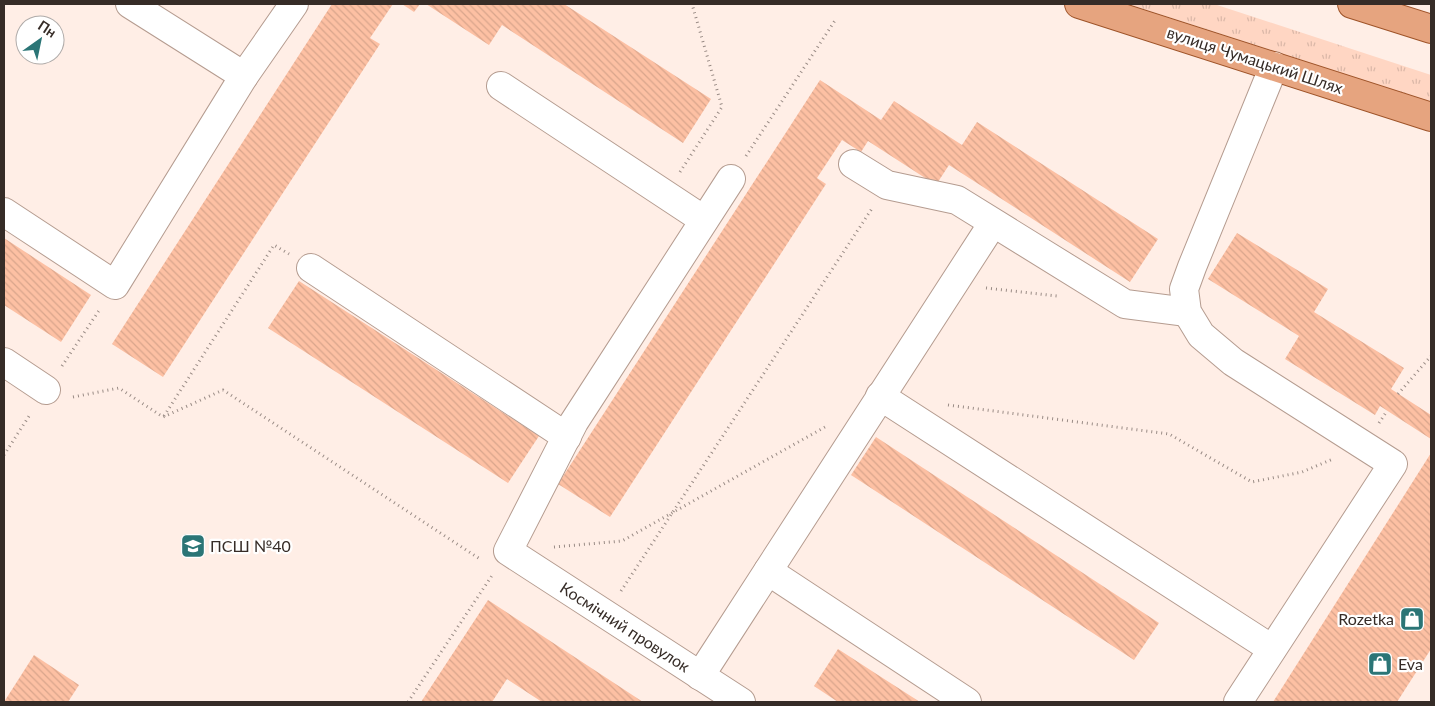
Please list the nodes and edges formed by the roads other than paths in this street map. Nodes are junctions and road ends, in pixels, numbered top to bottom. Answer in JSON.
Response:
{"nodes":[{"id":1,"x":130,"y":4,"type":"edge"},
{"id":2,"x":294,"y":4,"type":"edge"},
{"id":3,"x":1079,"y":4,"type":"edge"},
{"id":4,"x":1352,"y":4,"type":"edge"},
{"id":5,"x":1431,"y":29,"type":"edge"},
{"id":6,"x":1274,"y":66,"type":"junction"},
{"id":7,"x":244,"y":76,"type":"junction"},
{"id":8,"x":501,"y":86,"type":"dead end"},
{"id":9,"x":1431,"y":117,"type":"edge"},
{"id":10,"x":853,"y":164,"type":"dead end"},
{"id":11,"x":731,"y":179,"type":"road end"},
{"id":12,"x":4,"y":212,"type":"edge"},
{"id":13,"x":704,"y":220,"type":"junction"},
{"id":14,"x":993,"y":223,"type":"junction"},
{"id":15,"x":311,"y":268,"type":"road end"},
{"id":16,"x":1187,"y":312,"type":"junction"},
{"id":17,"x":4,"y":362,"type":"edge"},
{"id":18,"x":46,"y":390,"type":"road end"},
{"id":19,"x":880,"y":396,"type":"junction"},
{"id":20,"x":566,"y":437,"type":"junction"},
{"id":21,"x":768,"y":571,"type":"junction"},
{"id":22,"x":1272,"y":649,"type":"junction"},
{"id":23,"x":700,"y":676,"type":"junction"},
{"id":24,"x":741,"y":702,"type":"edge"},
{"id":25,"x":967,"y":702,"type":"edge"},
{"id":26,"x":1238,"y":702,"type":"edge"}],
"edges":[{"from":1,"to":7,"type":"street"},
{"from":2,"to":7,"type":"street"},
{"from":3,"to":6,"type":"main road","name":"вулиця Чумацький Шлях"},
{"from":4,"to":5,"type":"main road"},
{"from":6,"to":9,"type":"main road","name":"вулиця Чумацький Шлях"},
{"from":6,"to":16,"type":"street"},
{"from":7,"to":12,"type":"street"},
{"from":8,"to":13,"type":"street"},
{"from":10,"to":14,"type":"street"},
{"from":11,"to":13,"type":"street"},
{"from":13,"to":20,"type":"street"},
{"from":14,"to":16,"type":"street"},
{"from":14,"to":19,"type":"street"},
{"from":15,"to":20,"type":"street"},
{"from":16,"to":22,"type":"street"},
{"from":17,"to":18,"type":"street"},
{"from":19,"to":21,"type":"street"},
{"from":19,"to":22,"type":"street"},
{"from":20,"to":23,"type":"street","name":"Космічний провулок"},
{"from":21,"to":23,"type":"street"},
{"from":21,"to":25,"type":"street"},
{"from":22,"to":26,"type":"street"},
{"from":23,"to":24,"type":"street","name":"Космічний провулок"}]}
